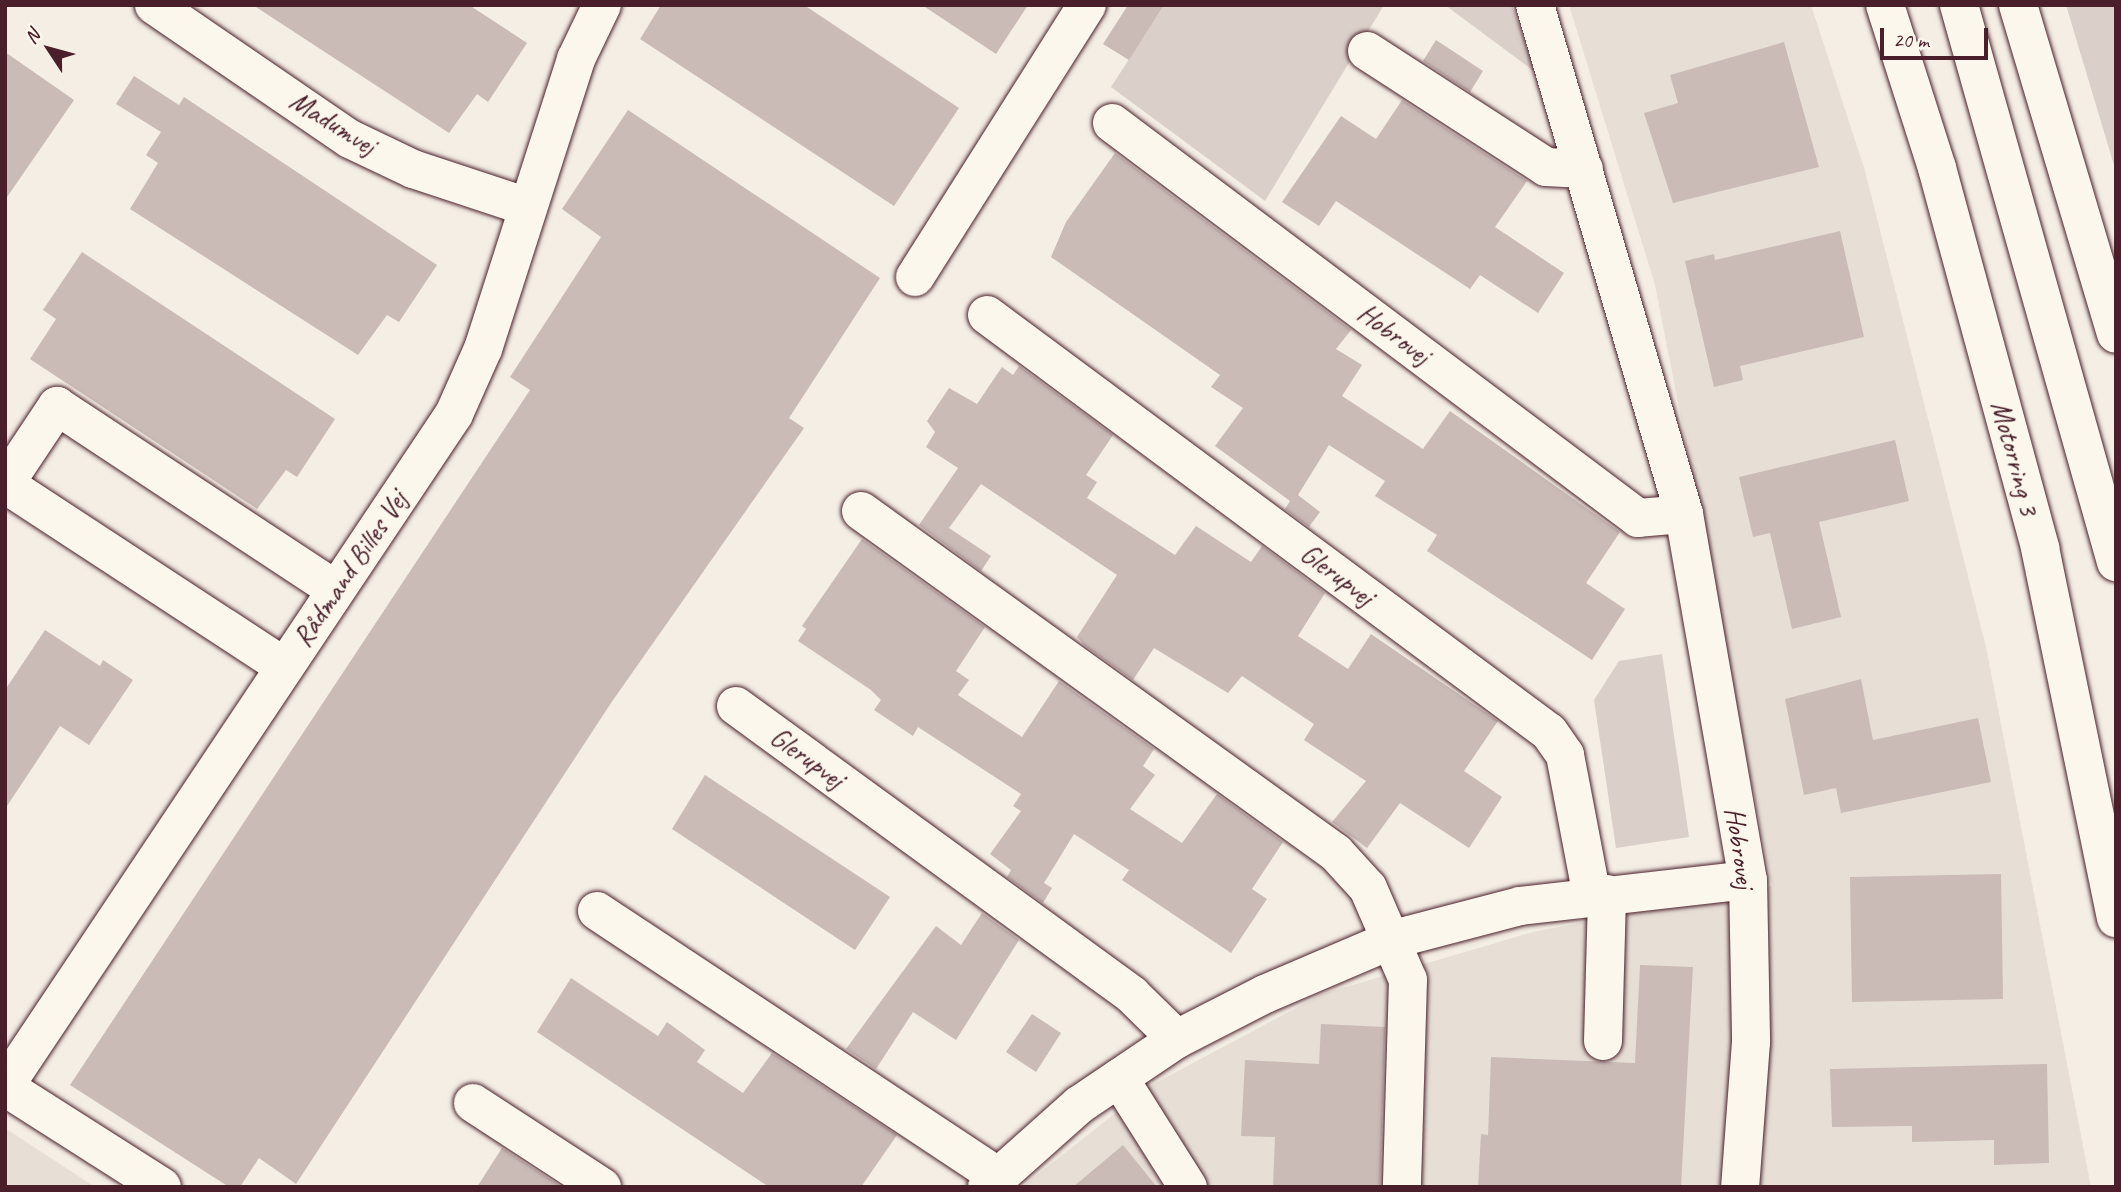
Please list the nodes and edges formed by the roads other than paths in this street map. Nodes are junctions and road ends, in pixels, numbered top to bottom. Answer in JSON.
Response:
{"nodes":[{"id":1,"x":154,"y":5,"type":"edge"},
{"id":2,"x":602,"y":5,"type":"edge"},
{"id":3,"x":1087,"y":5,"type":"edge"},
{"id":4,"x":1535,"y":5,"type":"edge"},
{"id":5,"x":1885,"y":5,"type":"edge"},
{"id":6,"x":1959,"y":5,"type":"edge"},
{"id":7,"x":2018,"y":5,"type":"edge"},
{"id":8,"x":1367,"y":51,"type":"dead end"},
{"id":9,"x":1112,"y":123,"type":"dead end"},
{"id":10,"x":1584,"y":169,"type":"junction"},
{"id":11,"x":528,"y":207,"type":"junction"},
{"id":12,"x":915,"y":277,"type":"dead end"},
{"id":13,"x":987,"y":314,"type":"dead end"},
{"id":14,"x":2116,"y":334,"type":"edge"},
{"id":15,"x":5,"y":484,"type":"edge"},
{"id":16,"x":861,"y":511,"type":"dead end"},
{"id":17,"x":1684,"y":514,"type":"junction"},
{"id":18,"x":2116,"y":562,"type":"edge"},
{"id":19,"x":336,"y":590,"type":"junction"},
{"id":20,"x":285,"y":667,"type":"junction"},
{"id":21,"x":737,"y":706,"type":"dead end"},
{"id":22,"x":1748,"y":880,"type":"junction"},
{"id":23,"x":1599,"y":895,"type":"junction"},
{"id":24,"x":597,"y":911,"type":"dead end"},
{"id":25,"x":2116,"y":918,"type":"edge"},
{"id":26,"x":1394,"y":939,"type":"junction"},
{"id":27,"x":1177,"y":1039,"type":"junction"},
{"id":28,"x":1602,"y":1041,"type":"dead end"},
{"id":29,"x":1119,"y":1078,"type":"junction"},
{"id":30,"x":9,"y":1096,"type":"edge"},
{"id":31,"x":473,"y":1103,"type":"dead end"},
{"id":32,"x":993,"y":1181,"type":"edge"},
{"id":33,"x":162,"y":1187,"type":"edge"},
{"id":34,"x":602,"y":1187,"type":"edge"},
{"id":35,"x":1188,"y":1187,"type":"edge"},
{"id":36,"x":1402,"y":1187,"type":"edge"},
{"id":37,"x":1740,"y":1187,"type":"edge"}],
"edges":[{"from":1,"to":11,"type":"main road","name":"Madumvej"},
{"from":2,"to":11,"type":"main road","name":"Rådmand Billes Vej"},
{"from":3,"to":12,"type":"main road"},
{"from":4,"to":10,"type":"main road","name":"Hobrovej"},
{"from":5,"to":25,"type":"main road","name":"Motorring 3"},
{"from":6,"to":18,"type":"main road"},
{"from":7,"to":14,"type":"main road"},
{"from":8,"to":10,"type":"main road"},
{"from":9,"to":17,"type":"main road","name":"Hobrovej"},
{"from":10,"to":17,"type":"main road","name":"Hobrovej"},
{"from":11,"to":19,"type":"main road","name":"Rådmand Billes Vej"},
{"from":13,"to":23,"type":"main road","name":"Glerupvej"},
{"from":15,"to":19,"type":"main road"},
{"from":15,"to":20,"type":"main road"},
{"from":16,"to":26,"type":"main road"},
{"from":17,"to":22,"type":"main road","name":"Hobrovej"},
{"from":19,"to":20,"type":"main road","name":"Rådmand Billes Vej"},
{"from":20,"to":30,"type":"main road","name":"Rådmand Billes Vej"},
{"from":21,"to":27,"type":"main road","name":"Glerupvej"},
{"from":22,"to":23,"type":"main road"},
{"from":22,"to":37,"type":"main road","name":"Hobrovej"},
{"from":23,"to":26,"type":"main road"},
{"from":23,"to":28,"type":"main road","name":"Glerupvej"},
{"from":24,"to":32,"type":"main road"},
{"from":26,"to":27,"type":"main road"},
{"from":26,"to":36,"type":"main road"},
{"from":27,"to":29,"type":"main road"},
{"from":29,"to":32,"type":"main road"},
{"from":29,"to":35,"type":"main road"},
{"from":30,"to":33,"type":"main road"},
{"from":31,"to":34,"type":"main road"}]}
